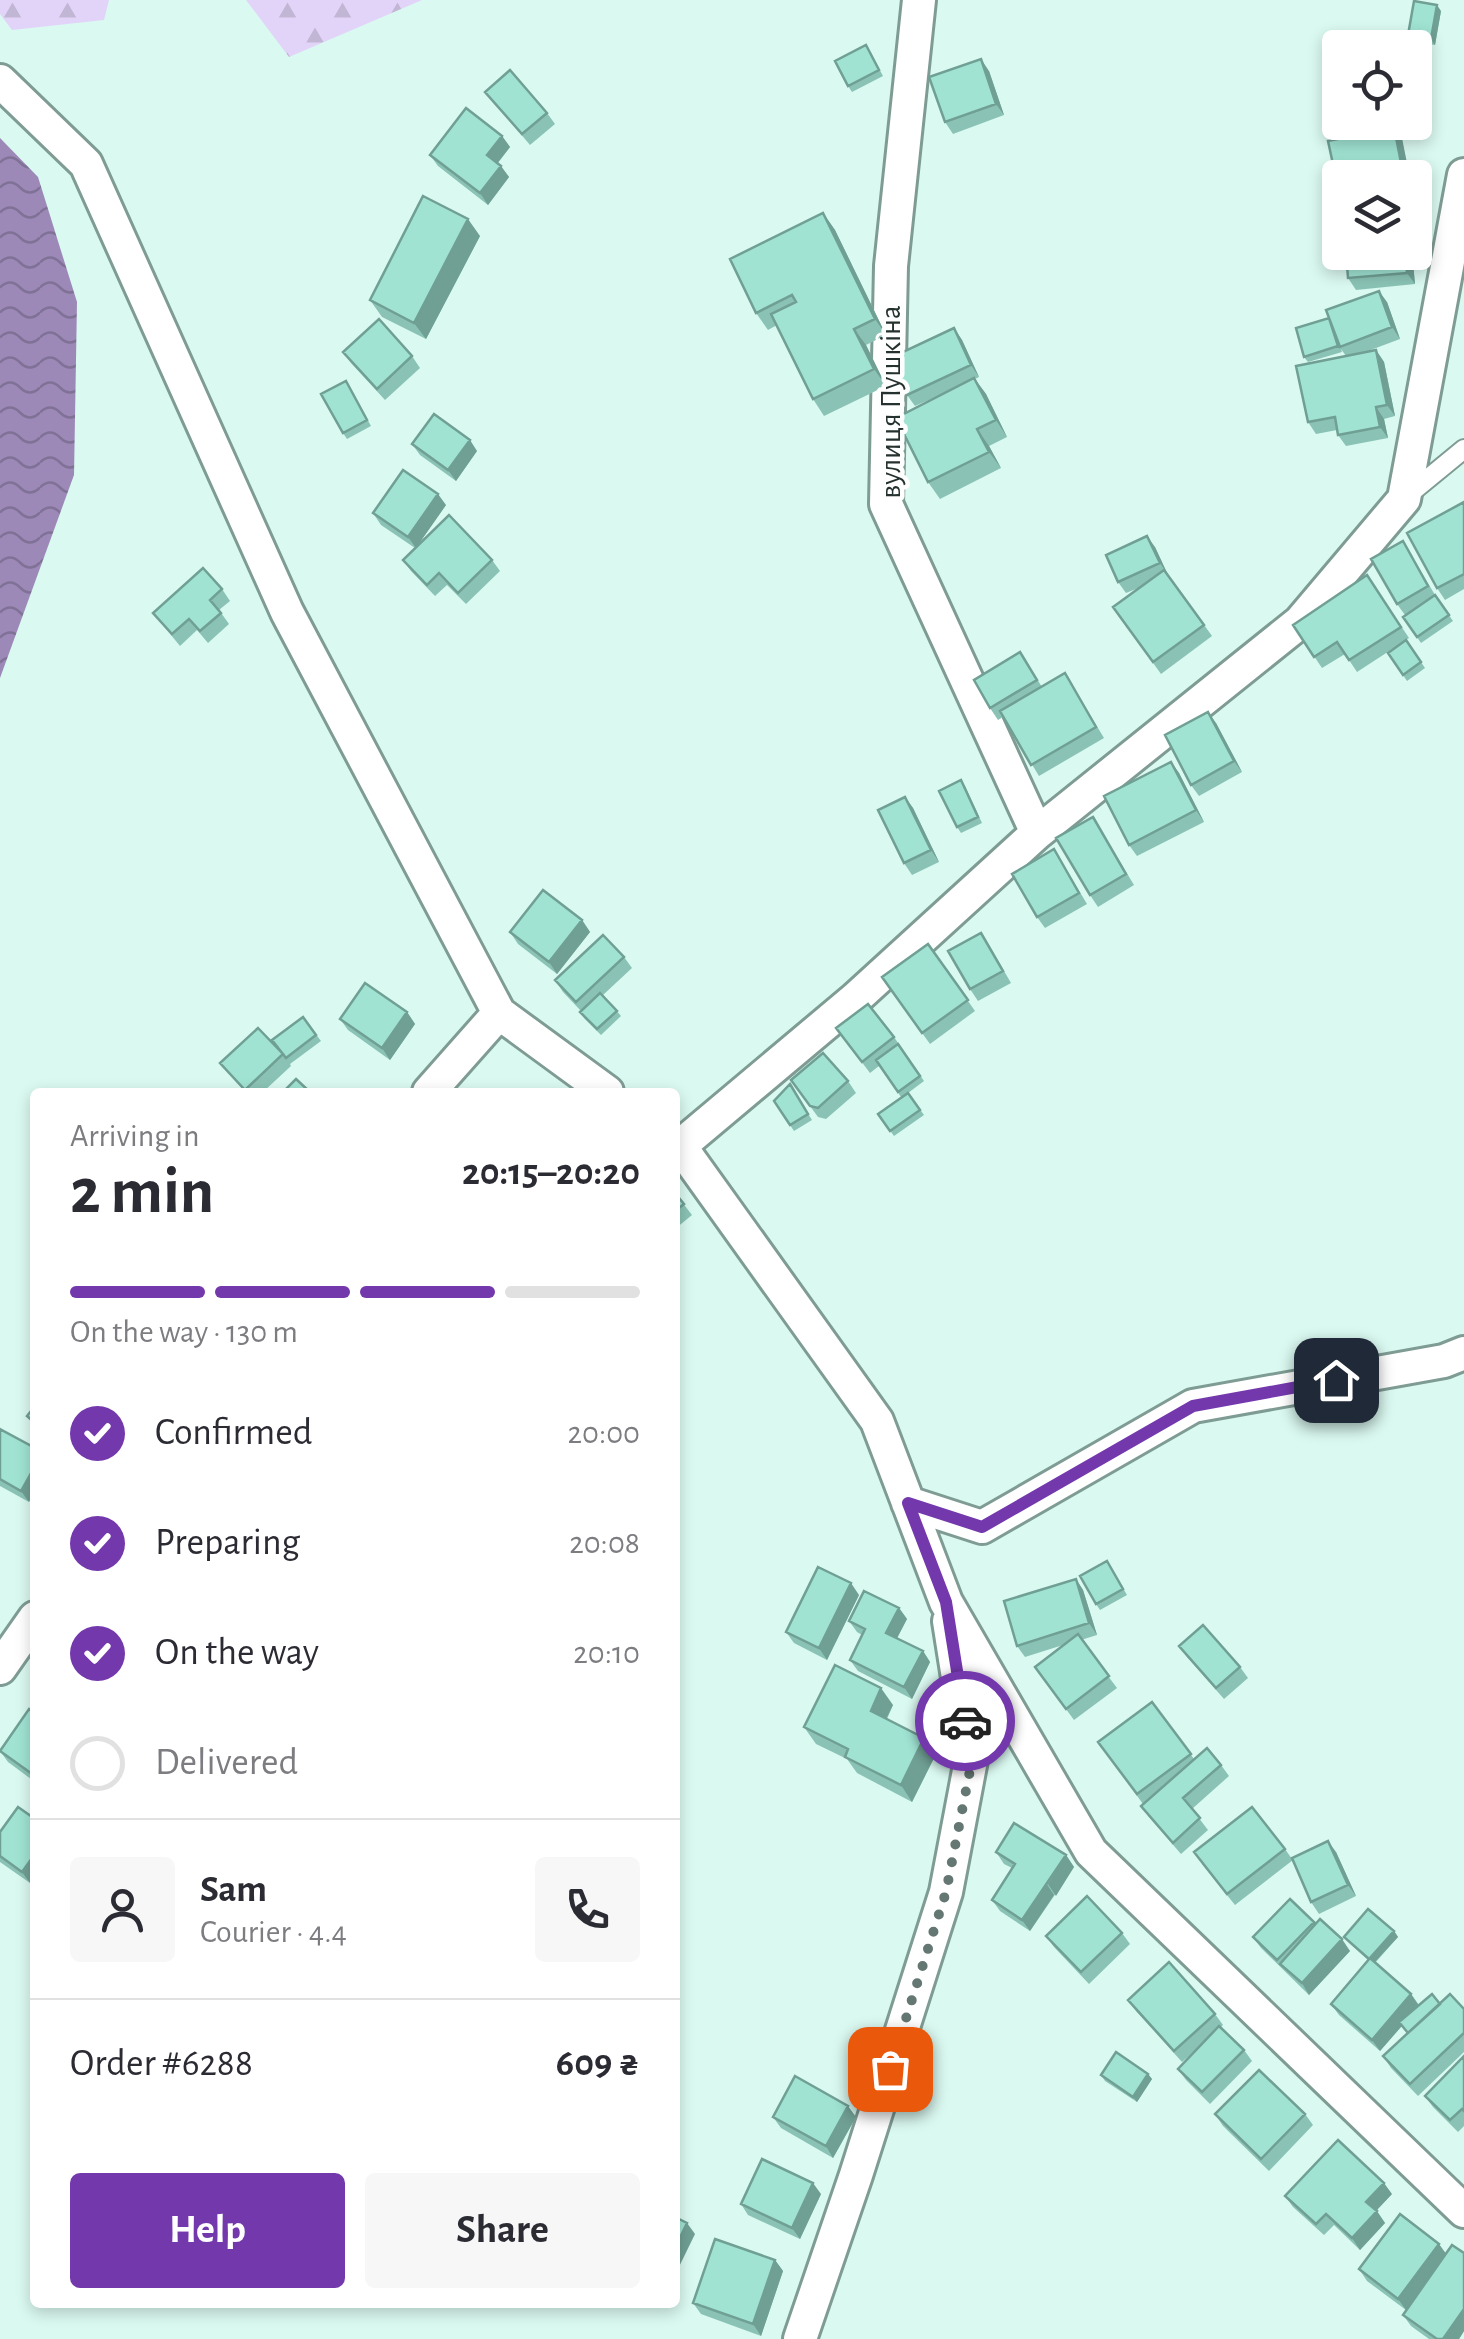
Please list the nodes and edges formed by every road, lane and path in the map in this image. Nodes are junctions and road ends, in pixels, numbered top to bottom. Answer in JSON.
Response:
{"nodes":[{"id":1,"x":919,"y":0,"type":"edge"},
{"id":2,"x":0,"y":81,"type":"edge"},
{"id":3,"x":1464,"y":176,"type":"edge"},
{"id":4,"x":1464,"y":450,"type":"edge"},
{"id":5,"x":1404,"y":499,"type":"junction"},
{"id":6,"x":1037,"y":833,"type":"junction"},
{"id":7,"x":499,"y":1012,"type":"junction"},
{"id":8,"x":432,"y":1088,"type":"edge"},
{"id":9,"x":602,"y":1088,"type":"edge"},
{"id":10,"x":680,"y":1142,"type":"edge"},
{"id":11,"x":680,"y":1148,"type":"edge"},
{"id":12,"x":1464,"y":1353,"type":"edge"},
{"id":13,"x":908,"y":1503,"type":"junction"},
{"id":14,"x":946,"y":1602,"type":"junction"},
{"id":15,"x":30,"y":1625,"type":"edge"},
{"id":16,"x":0,"y":1668,"type":"edge"},
{"id":17,"x":1464,"y":2211,"type":"edge"},
{"id":18,"x":800,"y":2339,"type":"edge"}],
"edges":[{"from":1,"to":6,"type":"street","name":"вулиця Пушкіна"},
{"from":2,"to":7,"type":"street"},
{"from":3,"to":5,"type":"street"},
{"from":4,"to":5,"type":"lane"},
{"from":5,"to":6,"type":"street"},
{"from":6,"to":10,"type":"street"},
{"from":7,"to":8,"type":"street"},
{"from":7,"to":9,"type":"street"},
{"from":11,"to":13,"type":"street"},
{"from":12,"to":13,"type":"street"},
{"from":13,"to":14,"type":"street"},
{"from":14,"to":17,"type":"street"},
{"from":14,"to":18,"type":"street"},
{"from":15,"to":16,"type":"street"}]}
